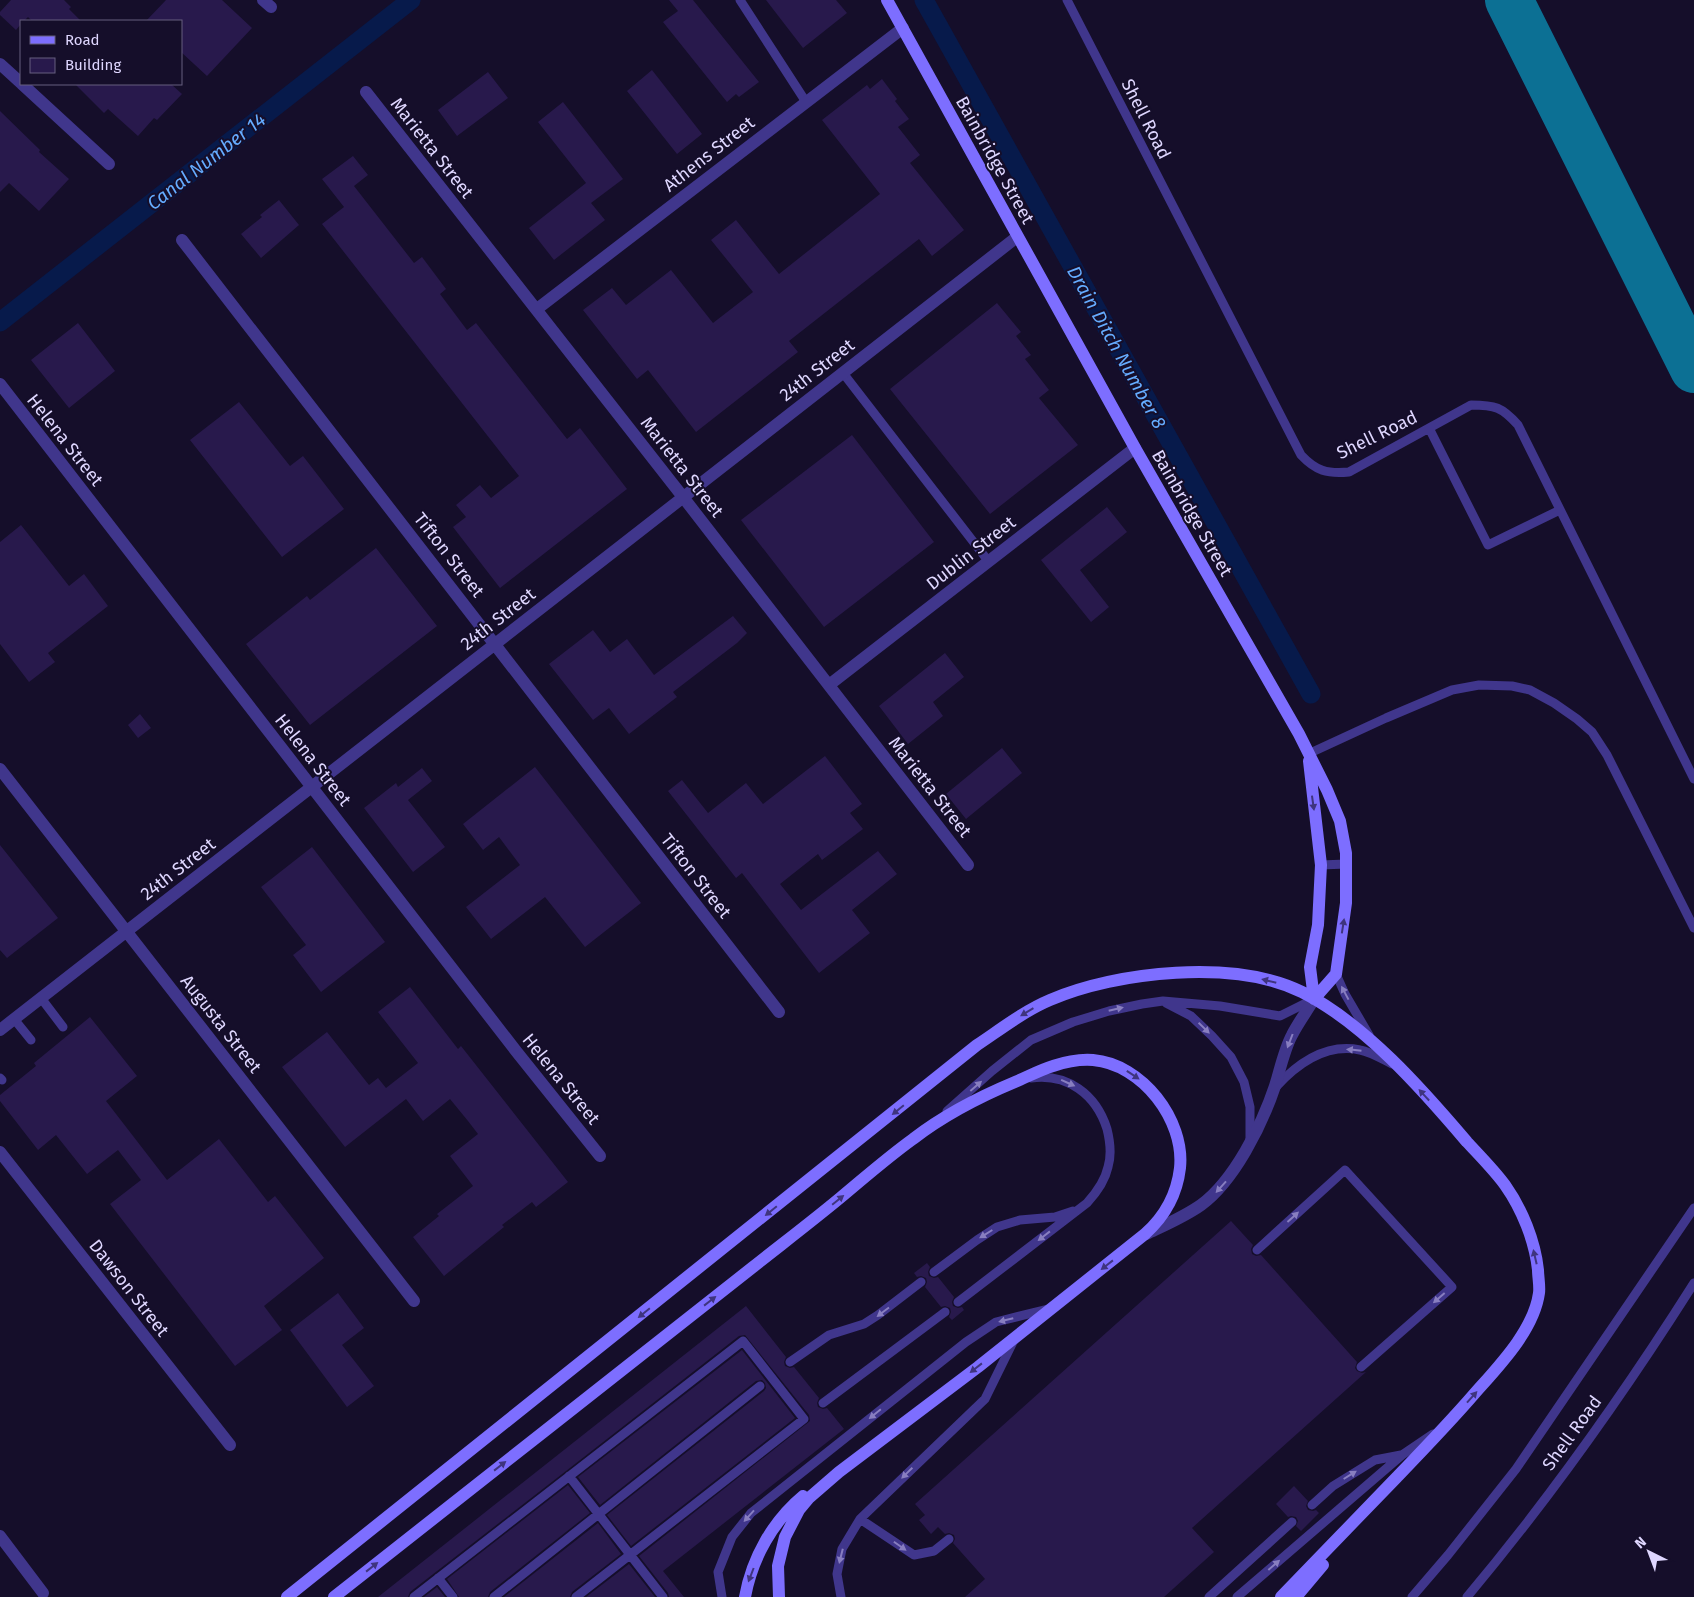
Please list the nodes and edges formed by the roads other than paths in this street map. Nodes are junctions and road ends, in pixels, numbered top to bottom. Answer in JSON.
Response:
{"nodes":[{"id":1,"x":740,"y":0,"type":"edge"},
{"id":2,"x":887,"y":0,"type":"edge"},
{"id":3,"x":1066,"y":0,"type":"edge"},
{"id":4,"x":903,"y":28,"type":"junction"},
{"id":5,"x":0,"y":64,"type":"edge"},
{"id":6,"x":20,"y":83,"type":"edge"},
{"id":7,"x":22,"y":85,"type":"edge"},
{"id":8,"x":366,"y":92,"type":"dead end"},
{"id":9,"x":806,"y":102,"type":"junction"},
{"id":10,"x":109,"y":164,"type":"dead end"},
{"id":11,"x":1017,"y":237,"type":"junction"},
{"id":12,"x":182,"y":240,"type":"dead end"},
{"id":13,"x":537,"y":309,"type":"junction"},
{"id":14,"x":843,"y":373,"type":"junction"},
{"id":15,"x":0,"y":384,"type":"edge"},
{"id":16,"x":1429,"y":428,"type":"junction"},
{"id":17,"x":1135,"y":448,"type":"junction"},
{"id":18,"x":683,"y":497,"type":"junction"},
{"id":19,"x":1560,"y":510,"type":"junction"},
{"id":20,"x":988,"y":562,"type":"junction"},
{"id":21,"x":495,"y":643,"type":"junction"},
{"id":22,"x":829,"y":685,"type":"junction"},
{"id":23,"x":1308,"y":754,"type":"junction"},
{"id":24,"x":0,"y":769,"type":"edge"},
{"id":25,"x":1694,"y":779,"type":"edge"},
{"id":26,"x":311,"y":786,"type":"junction"},
{"id":27,"x":1346,"y":864,"type":"junction"},
{"id":28,"x":968,"y":865,"type":"dead end"},
{"id":29,"x":1321,"y":866,"type":"junction"},
{"id":30,"x":1694,"y":928,"type":"edge"},
{"id":31,"x":126,"y":932,"type":"junction"},
{"id":32,"x":1336,"y":974,"type":"junction"},
{"id":33,"x":40,"y":998,"type":"junction"},
{"id":34,"x":1314,"y":999,"type":"junction"},
{"id":35,"x":1163,"y":1001,"type":"junction"},
{"id":36,"x":779,"y":1012,"type":"dead end"},
{"id":37,"x":14,"y":1019,"type":"junction"},
{"id":38,"x":63,"y":1027,"type":"dead end"},
{"id":39,"x":0,"y":1030,"type":"edge"},
{"id":40,"x":31,"y":1040,"type":"dead end"},
{"id":41,"x":1372,"y":1042,"type":"junction"},
{"id":42,"x":1399,"y":1068,"type":"junction"},
{"id":43,"x":1021,"y":1080,"type":"junction"},
{"id":44,"x":1274,"y":1089,"type":"junction"},
{"id":45,"x":926,"y":1129,"type":"junction"},
{"id":46,"x":1250,"y":1142,"type":"junction"},
{"id":47,"x":0,"y":1152,"type":"edge"},
{"id":48,"x":600,"y":1156,"type":"dead end"},
{"id":49,"x":1082,"y":1208,"type":"junction"},
{"id":50,"x":1694,"y":1208,"type":"edge"},
{"id":51,"x":1146,"y":1234,"type":"junction"},
{"id":52,"x":1257,"y":1250,"type":"dead end"},
{"id":53,"x":934,"y":1272,"type":"dead end"},
{"id":54,"x":921,"y":1282,"type":"dead end"},
{"id":55,"x":1694,"y":1283,"type":"edge"},
{"id":56,"x":414,"y":1300,"type":"dead end"},
{"id":57,"x":958,"y":1302,"type":"dead end"},
{"id":58,"x":1053,"y":1307,"type":"junction"},
{"id":59,"x":945,"y":1312,"type":"dead end"},
{"id":60,"x":1015,"y":1338,"type":"junction"},
{"id":61,"x":790,"y":1362,"type":"dead end"},
{"id":62,"x":1361,"y":1367,"type":"dead end"},
{"id":63,"x":760,"y":1386,"type":"dead end"},
{"id":64,"x":823,"y":1403,"type":"dead end"},
{"id":65,"x":1448,"y":1424,"type":"junction"},
{"id":66,"x":230,"y":1446,"type":"dead end"},
{"id":67,"x":864,"y":1452,"type":"junction"},
{"id":68,"x":1402,"y":1455,"type":"junction"},
{"id":69,"x":1402,"y":1472,"type":"junction"},
{"id":70,"x":569,"y":1476,"type":"junction"},
{"id":71,"x":1312,"y":1505,"type":"dead end"},
{"id":72,"x":598,"y":1514,"type":"junction"},
{"id":73,"x":860,"y":1518,"type":"junction"},
{"id":74,"x":1292,"y":1522,"type":"dead end"},
{"id":75,"x":0,"y":1536,"type":"edge"},
{"id":76,"x":949,"y":1538,"type":"dead end"},
{"id":77,"x":631,"y":1554,"type":"junction"},
{"id":78,"x":438,"y":1578,"type":"junction"},
{"id":79,"x":43,"y":1592,"type":"dead end"},
{"id":80,"x":288,"y":1597,"type":"edge"},
{"id":81,"x":334,"y":1597,"type":"edge"},
{"id":82,"x":414,"y":1597,"type":"edge"},
{"id":83,"x":453,"y":1597,"type":"edge"},
{"id":84,"x":494,"y":1597,"type":"edge"},
{"id":85,"x":576,"y":1597,"type":"edge"},
{"id":86,"x":664,"y":1597,"type":"edge"},
{"id":87,"x":722,"y":1597,"type":"edge"},
{"id":88,"x":745,"y":1597,"type":"edge"},
{"id":89,"x":779,"y":1597,"type":"edge"},
{"id":90,"x":841,"y":1597,"type":"edge"},
{"id":91,"x":1209,"y":1597,"type":"edge"},
{"id":92,"x":1237,"y":1597,"type":"edge"},
{"id":93,"x":1281,"y":1597,"type":"edge"},
{"id":94,"x":1296,"y":1597,"type":"edge"},
{"id":95,"x":1412,"y":1597,"type":"edge"},
{"id":96,"x":1467,"y":1597,"type":"edge"}],
"edges":[{"from":1,"to":9,"type":"lane"},
{"from":2,"to":4,"type":"main road","name":"Bainbridge Street"},
{"from":3,"to":16,"type":"lane","name":"Shell Road"},
{"from":4,"to":9,"type":"street","name":"Athens Street"},
{"from":4,"to":11,"type":"main road","name":"Bainbridge Street"},
{"from":5,"to":6,"type":"street"},
{"from":7,"to":10,"type":"street"},
{"from":8,"to":13,"type":"street","name":"Marietta Street"},
{"from":9,"to":13,"type":"street","name":"Athens Street"},
{"from":11,"to":14,"type":"street","name":"24th Street"},
{"from":11,"to":17,"type":"main road","name":"Bainbridge Street"},
{"from":12,"to":21,"type":"street","name":"Tifton Street"},
{"from":13,"to":18,"type":"street","name":"Marietta Street"},
{"from":14,"to":18,"type":"street","name":"24th Street"},
{"from":14,"to":20,"type":"lane"},
{"from":15,"to":26,"type":"street","name":"Helena Street"},
{"from":16,"to":19,"type":"lane","name":"Shell Road"},
{"from":16,"to":19,"type":"lane"},
{"from":17,"to":20,"type":"street","name":"Dublin Street"},
{"from":17,"to":23,"type":"main road","name":"Bainbridge Street"},
{"from":18,"to":21,"type":"street","name":"24th Street"},
{"from":18,"to":22,"type":"street","name":"Marietta Street"},
{"from":19,"to":25,"type":"lane","name":"Shell Road"},
{"from":20,"to":22,"type":"street","name":"Dublin Street"},
{"from":21,"to":26,"type":"street","name":"24th Street"},
{"from":21,"to":36,"type":"street","name":"Tifton Street"},
{"from":22,"to":28,"type":"street","name":"Marietta Street"},
{"from":23,"to":27,"type":"main road","name":"Bainbridge Street"},
{"from":23,"to":29,"type":"main road","name":"Bainbridge Street","one_way":true},
{"from":23,"to":30,"type":"lane"},
{"from":24,"to":31,"type":"street","name":"Augusta Street"},
{"from":26,"to":31,"type":"street","name":"24th Street"},
{"from":26,"to":48,"type":"street","name":"Helena Street"},
{"from":27,"to":29,"type":"lane"},
{"from":32,"to":27,"type":"main road","name":"Bainbridge Street","one_way":true},
{"from":29,"to":34,"type":"main road","name":"Bainbridge Street"},
{"from":31,"to":33,"type":"street","name":"24th Street"},
{"from":31,"to":56,"type":"street","name":"Augusta Street"},
{"from":32,"to":34,"type":"main road"},
{"from":41,"to":32,"type":"lane","one_way":true},
{"from":33,"to":37,"type":"street","name":"24th Street"},
{"from":33,"to":38,"type":"lane"},
{"from":34,"to":35,"type":"lane"},
{"from":34,"to":41,"type":"main road"},
{"from":34,"to":44,"type":"street","one_way":true},
{"from":34,"to":80,"type":"main road","one_way":true},
{"from":45,"to":35,"type":"lane","one_way":true},
{"from":35,"to":46,"type":"lane","one_way":true},
{"from":37,"to":39,"type":"street","name":"24th Street"},
{"from":37,"to":40,"type":"lane"},
{"from":41,"to":42,"type":"main road"},
{"from":42,"to":44,"type":"lane","one_way":true},
{"from":65,"to":42,"type":"main road","one_way":true},
{"from":43,"to":45,"type":"main road"},
{"from":43,"to":49,"type":"lane","one_way":true},
{"from":43,"to":51,"type":"main road","one_way":true},
{"from":44,"to":46,"type":"street"},
{"from":81,"to":45,"type":"main road","one_way":true},
{"from":46,"to":51,"type":"street","one_way":true},
{"from":47,"to":66,"type":"street","name":"Dawson Street"},
{"from":49,"to":53,"type":"lane","one_way":true},
{"from":49,"to":57,"type":"lane","one_way":true},
{"from":50,"to":95,"type":"lane"},
{"from":51,"to":58,"type":"main road","one_way":true},
{"from":52,"to":62,"type":"lane","one_way":true},
{"from":54,"to":61,"type":"lane","one_way":true},
{"from":55,"to":96,"type":"lane","name":"Shell Road"},
{"from":58,"to":60,"type":"main road"},
{"from":58,"to":87,"type":"lane","one_way":true},
{"from":59,"to":64,"type":"lane"},
{"from":60,"to":67,"type":"main road","one_way":true},
{"from":60,"to":73,"type":"lane","one_way":true},
{"from":63,"to":72,"type":"lane"},
{"from":65,"to":68,"type":"lane"},
{"from":65,"to":69,"type":"main road"},
{"from":67,"to":88,"type":"main road","one_way":true},
{"from":67,"to":89,"type":"main road"},
{"from":71,"to":68,"type":"lane","one_way":true},
{"from":92,"to":68,"type":"lane","one_way":true},
{"from":69,"to":93,"type":"main road"},
{"from":69,"to":94,"type":"main road"},
{"from":70,"to":72,"type":"lane"},
{"from":70,"to":77,"type":"lane"},
{"from":70,"to":78,"type":"lane"},
{"from":72,"to":77,"type":"lane"},
{"from":72,"to":84,"type":"lane"},
{"from":73,"to":76,"type":"lane","one_way":true},
{"from":73,"to":90,"type":"lane","one_way":true},
{"from":74,"to":91,"type":"lane"},
{"from":75,"to":79,"type":"street"},
{"from":77,"to":85,"type":"lane"},
{"from":77,"to":86,"type":"lane"},
{"from":78,"to":82,"type":"lane"},
{"from":78,"to":83,"type":"lane"}]}
